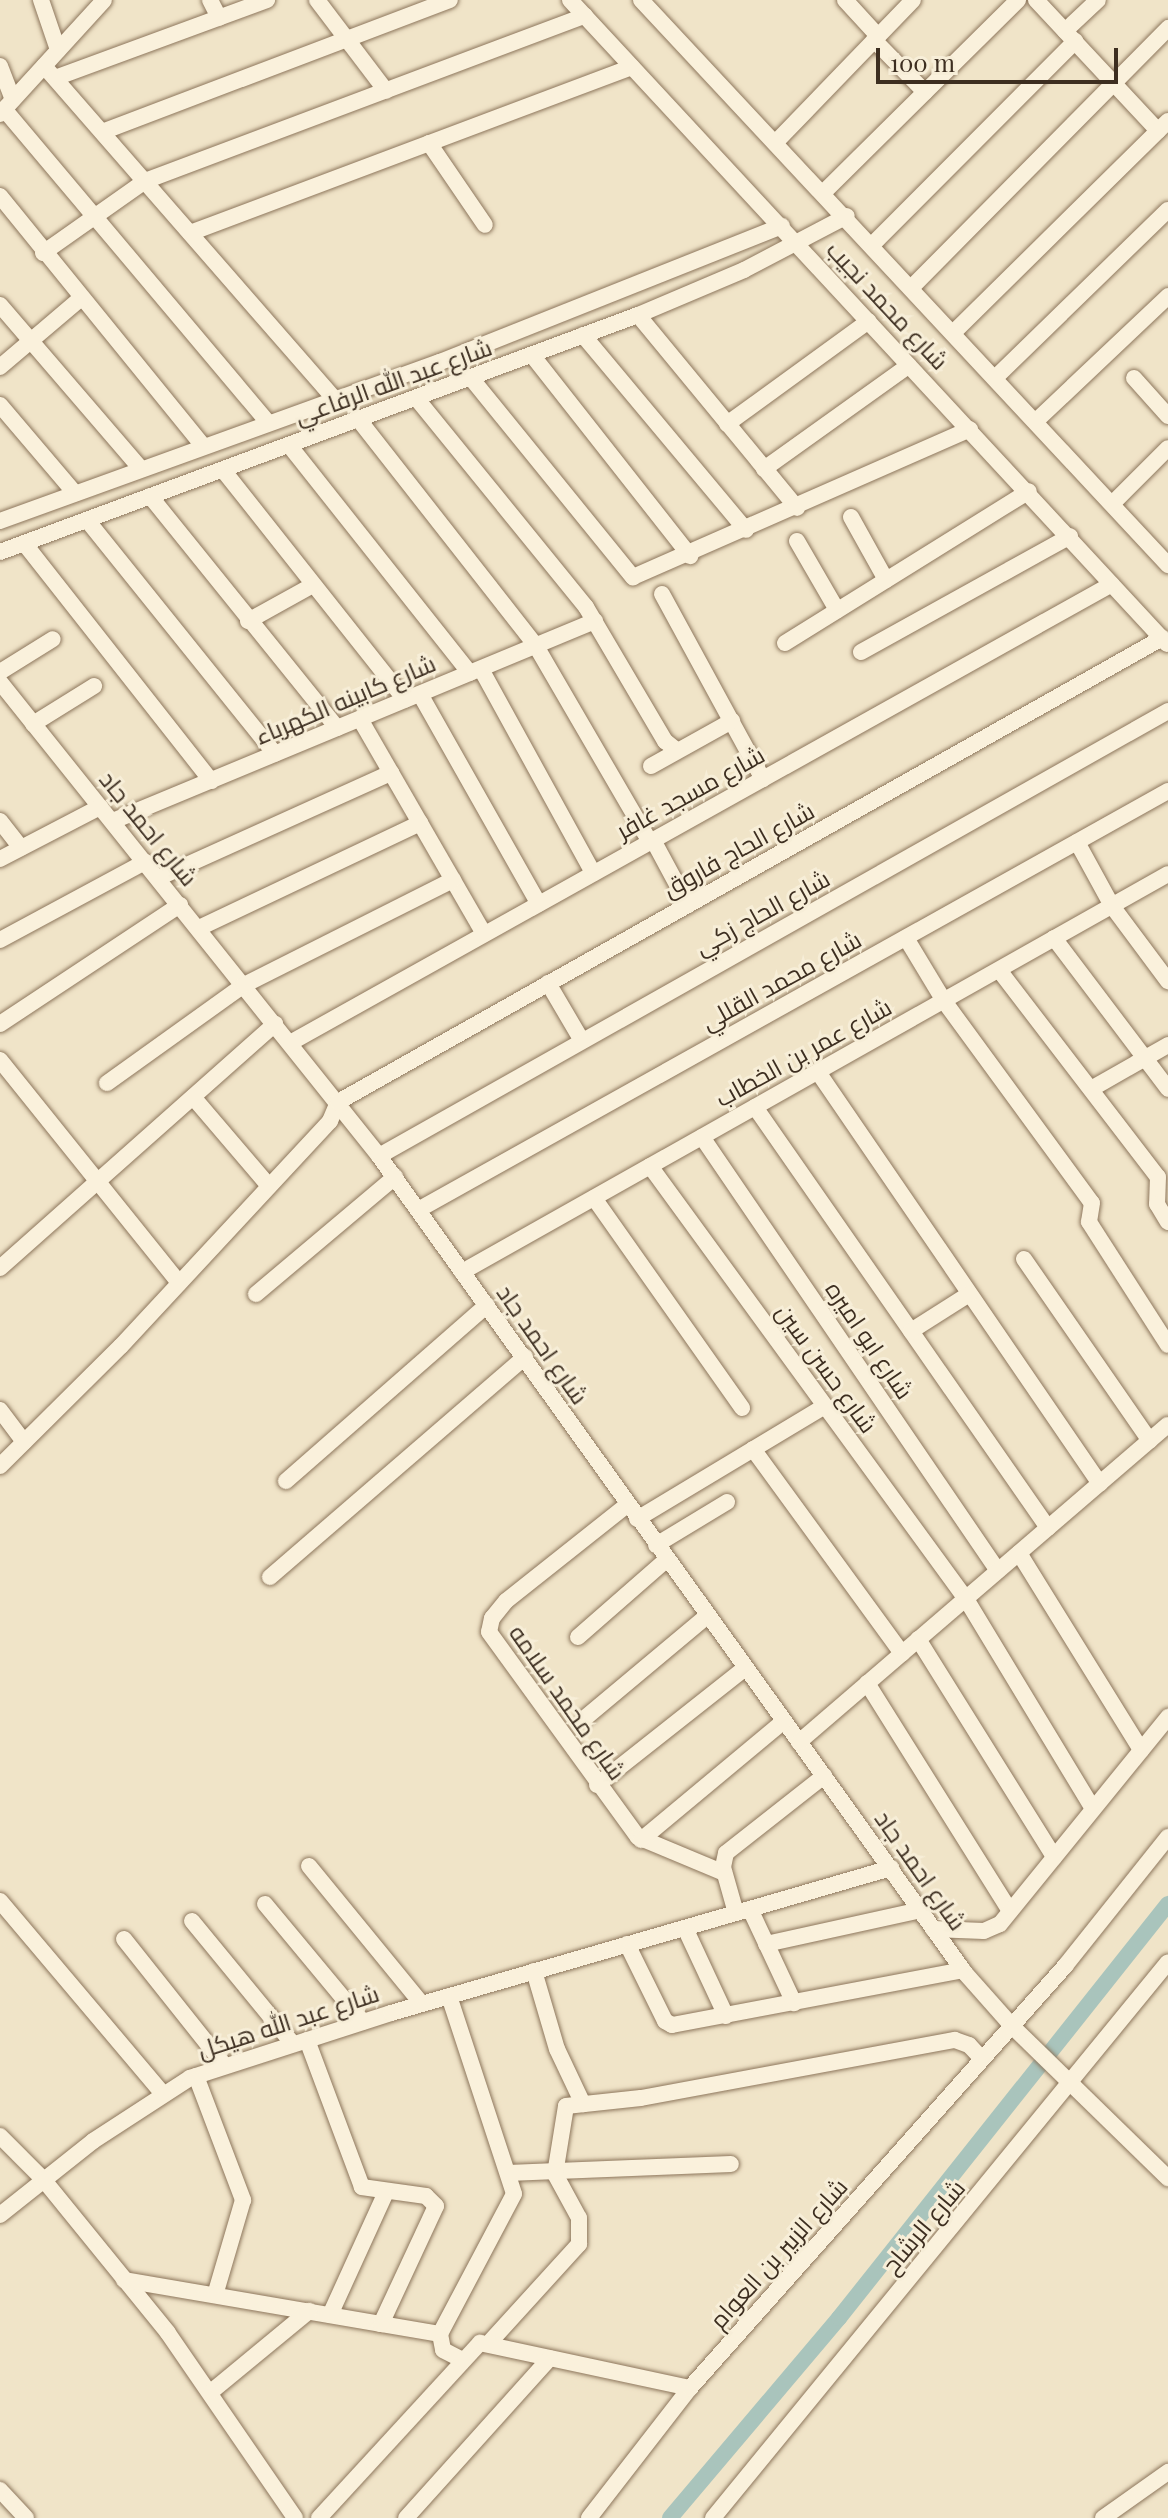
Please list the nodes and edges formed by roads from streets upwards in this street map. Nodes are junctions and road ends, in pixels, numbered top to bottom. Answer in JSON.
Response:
{"nodes":[{"id":1,"x":41,"y":0,"type":"edge"},
{"id":2,"x":104,"y":0,"type":"edge"},
{"id":3,"x":210,"y":0,"type":"edge"},
{"id":4,"x":267,"y":0,"type":"edge"},
{"id":5,"x":317,"y":0,"type":"edge"},
{"id":6,"x":450,"y":0,"type":"edge"},
{"id":7,"x":641,"y":0,"type":"edge"},
{"id":8,"x":845,"y":0,"type":"edge"},
{"id":9,"x":913,"y":0,"type":"edge"},
{"id":10,"x":1018,"y":0,"type":"edge"},
{"id":11,"x":1036,"y":0,"type":"edge"},
{"id":12,"x":1098,"y":0,"type":"edge"},
{"id":13,"x":572,"y":1,"type":"edge"},
{"id":14,"x":585,"y":16,"type":"junction"},
{"id":15,"x":219,"y":18,"type":"junction"},
{"id":16,"x":1168,"y":28,"type":"edge"},
{"id":17,"x":1070,"y":36,"type":"junction"},
{"id":18,"x":876,"y":38,"type":"junction"},
{"id":19,"x":345,"y":39,"type":"junction"},
{"id":20,"x":58,"y":50,"type":"junction"},
{"id":21,"x":0,"y":66,"type":"edge"},
{"id":22,"x":632,"y":67,"type":"junction"},
{"id":23,"x":50,"y":72,"type":"junction"},
{"id":24,"x":1114,"y":83,"type":"junction"},
{"id":25,"x":386,"y":91,"type":"junction"},
{"id":26,"x":925,"y":92,"type":"junction"},
{"id":27,"x":6,"y":107,"type":"edge"},
{"id":28,"x":1163,"y":126,"type":"edge"},
{"id":29,"x":102,"y":132,"type":"junction"},
{"id":30,"x":776,"y":142,"type":"junction"},
{"id":31,"x":429,"y":143,"type":"junction"},
{"id":32,"x":145,"y":181,"type":"junction"},
{"id":33,"x":824,"y":192,"type":"junction"},
{"id":34,"x":0,"y":196,"type":"edge"},
{"id":35,"x":1168,"y":210,"type":"edge"},
{"id":36,"x":847,"y":216,"type":"junction"},
{"id":37,"x":93,"y":218,"type":"junction"},
{"id":38,"x":485,"y":225,"type":"dead end"},
{"id":39,"x":782,"y":226,"type":"junction"},
{"id":40,"x":190,"y":233,"type":"junction"},
{"id":41,"x":799,"y":244,"type":"junction"},
{"id":42,"x":872,"y":245,"type":"junction"},
{"id":43,"x":43,"y":253,"type":"junction"},
{"id":44,"x":911,"y":288,"type":"junction"},
{"id":45,"x":1168,"y":296,"type":"edge"},
{"id":46,"x":81,"y":298,"type":"junction"},
{"id":47,"x":0,"y":305,"type":"edge"},
{"id":48,"x":638,"y":315,"type":"junction"},
{"id":49,"x":869,"y":321,"type":"junction"},
{"id":50,"x":953,"y":333,"type":"junction"},
{"id":51,"x":583,"y":335,"type":"junction"},
{"id":52,"x":30,"y":341,"type":"junction"},
{"id":53,"x":532,"y":355,"type":"junction"},
{"id":54,"x":909,"y":365,"type":"junction"},
{"id":55,"x":0,"y":367,"type":"edge"},
{"id":56,"x":471,"y":378,"type":"junction"},
{"id":57,"x":995,"y":378,"type":"junction"},
{"id":58,"x":1134,"y":378,"type":"dead end"},
{"id":59,"x":334,"y":398,"type":"junction"},
{"id":60,"x":417,"y":399,"type":"junction"},
{"id":61,"x":0,"y":405,"type":"edge"},
{"id":62,"x":1168,"y":416,"type":"edge"},
{"id":63,"x":359,"y":420,"type":"junction"},
{"id":64,"x":1036,"y":421,"type":"junction"},
{"id":65,"x":268,"y":422,"type":"junction"},
{"id":66,"x":727,"y":424,"type":"junction"},
{"id":67,"x":970,"y":429,"type":"junction"},
{"id":68,"x":289,"y":445,"type":"junction"},
{"id":69,"x":203,"y":446,"type":"junction"},
{"id":70,"x":1168,"y":448,"type":"edge"},
{"id":71,"x":141,"y":469,"type":"junction"},
{"id":72,"x":764,"y":469,"type":"junction"},
{"id":73,"x":223,"y":470,"type":"junction"},
{"id":74,"x":1029,"y":491,"type":"junction"},
{"id":75,"x":75,"y":493,"type":"junction"},
{"id":76,"x":150,"y":496,"type":"junction"},
{"id":77,"x":0,"y":503,"type":"edge"},
{"id":78,"x":1112,"y":504,"type":"junction"},
{"id":79,"x":797,"y":508,"type":"junction"},
{"id":80,"x":851,"y":517,"type":"dead end"},
{"id":81,"x":6,"y":519,"type":"edge"},
{"id":82,"x":87,"y":520,"type":"junction"},
{"id":83,"x":746,"y":530,"type":"junction"},
{"id":84,"x":1070,"y":536,"type":"junction"},
{"id":85,"x":797,"y":541,"type":"dead end"},
{"id":86,"x":24,"y":543,"type":"junction"},
{"id":87,"x":0,"y":552,"type":"edge"},
{"id":88,"x":690,"y":556,"type":"junction"},
{"id":89,"x":1168,"y":565,"type":"edge"},
{"id":90,"x":886,"y":580,"type":"junction"},
{"id":91,"x":1112,"y":584,"type":"junction"},
{"id":92,"x":313,"y":585,"type":"junction"},
{"id":93,"x":662,"y":594,"type":"dead end"},
{"id":94,"x":837,"y":610,"type":"junction"},
{"id":95,"x":248,"y":621,"type":"junction"},
{"id":96,"x":595,"y":621,"type":"junction"},
{"id":97,"x":53,"y":639,"type":"dead end"},
{"id":98,"x":1165,"y":641,"type":"edge"},
{"id":99,"x":785,"y":643,"type":"dead end"},
{"id":100,"x":536,"y":646,"type":"junction"},
{"id":101,"x":861,"y":652,"type":"dead end"},
{"id":102,"x":475,"y":671,"type":"junction"},
{"id":103,"x":0,"y":672,"type":"edge"},
{"id":104,"x":0,"y":682,"type":"edge"},
{"id":105,"x":94,"y":686,"type":"dead end"},
{"id":106,"x":413,"y":697,"type":"junction"},
{"id":107,"x":1168,"y":711,"type":"edge"},
{"id":108,"x":360,"y":719,"type":"junction"},
{"id":109,"x":732,"y":721,"type":"junction"},
{"id":110,"x":33,"y":724,"type":"junction"},
{"id":111,"x":337,"y":728,"type":"junction"},
{"id":112,"x":676,"y":750,"type":"junction"},
{"id":113,"x":275,"y":754,"type":"junction"},
{"id":114,"x":651,"y":766,"type":"dead end"},
{"id":115,"x":391,"y":773,"type":"junction"},
{"id":116,"x":763,"y":779,"type":"junction"},
{"id":117,"x":211,"y":781,"type":"junction"},
{"id":118,"x":1168,"y":791,"type":"edge"},
{"id":119,"x":100,"y":807,"type":"junction"},
{"id":120,"x":0,"y":821,"type":"edge"},
{"id":121,"x":113,"y":821,"type":"junction"},
{"id":122,"x":420,"y":823,"type":"junction"},
{"id":123,"x":651,"y":841,"type":"junction"},
{"id":124,"x":1077,"y":842,"type":"junction"},
{"id":125,"x":21,"y":848,"type":"junction"},
{"id":126,"x":0,"y":859,"type":"edge"},
{"id":127,"x":145,"y":862,"type":"junction"},
{"id":128,"x":593,"y":873,"type":"junction"},
{"id":129,"x":1168,"y":875,"type":"edge"},
{"id":130,"x":158,"y":878,"type":"junction"},
{"id":131,"x":453,"y":880,"type":"junction"},
{"id":132,"x":539,"y":904,"type":"junction"},
{"id":133,"x":180,"y":905,"type":"junction"},
{"id":134,"x":688,"y":905,"type":"junction"},
{"id":135,"x":1112,"y":906,"type":"junction"},
{"id":136,"x":199,"y":928,"type":"junction"},
{"id":137,"x":484,"y":934,"type":"junction"},
{"id":138,"x":906,"y":938,"type":"junction"},
{"id":139,"x":1054,"y":938,"type":"junction"},
{"id":140,"x":0,"y":940,"type":"edge"},
{"id":141,"x":999,"y":970,"type":"junction"},
{"id":142,"x":1168,"y":981,"type":"edge"},
{"id":143,"x":548,"y":983,"type":"junction"},
{"id":144,"x":244,"y":985,"type":"junction"},
{"id":145,"x":944,"y":1001,"type":"junction"},
{"id":146,"x":0,"y":1024,"type":"edge"},
{"id":147,"x":275,"y":1024,"type":"junction"},
{"id":148,"x":582,"y":1041,"type":"junction"},
{"id":149,"x":290,"y":1043,"type":"junction"},
{"id":150,"x":1168,"y":1045,"type":"edge"},
{"id":151,"x":1144,"y":1059,"type":"junction"},
{"id":152,"x":0,"y":1060,"type":"edge"},
{"id":153,"x":818,"y":1072,"type":"junction"},
{"id":154,"x":107,"y":1083,"type":"dead end"},
{"id":155,"x":1091,"y":1089,"type":"junction"},
{"id":156,"x":1168,"y":1089,"type":"edge"},
{"id":157,"x":193,"y":1097,"type":"junction"},
{"id":158,"x":338,"y":1102,"type":"junction"},
{"id":159,"x":755,"y":1107,"type":"junction"},
{"id":160,"x":702,"y":1137,"type":"junction"},
{"id":161,"x":379,"y":1156,"type":"junction"},
{"id":162,"x":650,"y":1166,"type":"junction"},
{"id":163,"x":395,"y":1177,"type":"junction"},
{"id":164,"x":98,"y":1181,"type":"junction"},
{"id":165,"x":269,"y":1186,"type":"junction"},
{"id":166,"x":594,"y":1198,"type":"junction"},
{"id":167,"x":418,"y":1210,"type":"junction"},
{"id":168,"x":1168,"y":1222,"type":"edge"},
{"id":169,"x":1024,"y":1259,"type":"dead end"},
{"id":170,"x":0,"y":1268,"type":"edge"},
{"id":171,"x":462,"y":1272,"type":"junction"},
{"id":172,"x":179,"y":1283,"type":"junction"},
{"id":173,"x":256,"y":1294,"type":"dead end"},
{"id":174,"x":969,"y":1294,"type":"junction"},
{"id":175,"x":487,"y":1305,"type":"junction"},
{"id":176,"x":911,"y":1331,"type":"junction"},
{"id":177,"x":1168,"y":1345,"type":"edge"},
{"id":178,"x":525,"y":1357,"type":"junction"},
{"id":179,"x":825,"y":1406,"type":"junction"},
{"id":180,"x":742,"y":1408,"type":"dead end"},
{"id":181,"x":0,"y":1410,"type":"edge"},
{"id":182,"x":1168,"y":1425,"type":"edge"},
{"id":183,"x":1150,"y":1441,"type":"junction"},
{"id":184,"x":24,"y":1442,"type":"junction"},
{"id":185,"x":753,"y":1449,"type":"junction"},
{"id":186,"x":0,"y":1466,"type":"edge"},
{"id":187,"x":286,"y":1481,"type":"dead end"},
{"id":188,"x":1100,"y":1484,"type":"junction"},
{"id":189,"x":727,"y":1502,"type":"dead end"},
{"id":190,"x":627,"y":1505,"type":"junction"},
{"id":191,"x":637,"y":1519,"type":"junction"},
{"id":192,"x":1048,"y":1528,"type":"junction"},
{"id":193,"x":656,"y":1545,"type":"junction"},
{"id":194,"x":1019,"y":1553,"type":"junction"},
{"id":195,"x":666,"y":1560,"type":"junction"},
{"id":196,"x":998,"y":1571,"type":"junction"},
{"id":197,"x":270,"y":1577,"type":"dead end"},
{"id":198,"x":966,"y":1599,"type":"junction"},
{"id":199,"x":707,"y":1616,"type":"junction"},
{"id":200,"x":578,"y":1637,"type":"dead end"},
{"id":201,"x":918,"y":1639,"type":"junction"},
{"id":202,"x":902,"y":1653,"type":"junction"},
{"id":203,"x":745,"y":1668,"type":"junction"},
{"id":204,"x":867,"y":1683,"type":"junction"},
{"id":205,"x":1168,"y":1717,"type":"edge"},
{"id":206,"x":585,"y":1718,"type":"dead end"},
{"id":207,"x":784,"y":1721,"type":"junction"},
{"id":208,"x":799,"y":1742,"type":"junction"},
{"id":209,"x":1141,"y":1750,"type":"junction"},
{"id":210,"x":824,"y":1776,"type":"junction"},
{"id":211,"x":597,"y":1785,"type":"junction"},
{"id":212,"x":1093,"y":1809,"type":"junction"},
{"id":213,"x":1168,"y":1837,"type":"edge"},
{"id":214,"x":641,"y":1840,"type":"junction"},
{"id":215,"x":1054,"y":1857,"type":"junction"},
{"id":216,"x":309,"y":1866,"type":"dead end"},
{"id":217,"x":891,"y":1868,"type":"junction"},
{"id":218,"x":724,"y":1873,"type":"junction"},
{"id":219,"x":0,"y":1901,"type":"edge"},
{"id":220,"x":265,"y":1904,"type":"dead end"},
{"id":221,"x":920,"y":1910,"type":"junction"},
{"id":222,"x":743,"y":1911,"type":"junction"},
{"id":223,"x":1010,"y":1911,"type":"junction"},
{"id":224,"x":192,"y":1921,"type":"dead end"},
{"id":225,"x":685,"y":1928,"type":"junction"},
{"id":226,"x":933,"y":1929,"type":"junction"},
{"id":227,"x":124,"y":1939,"type":"dead end"},
{"id":228,"x":627,"y":1944,"type":"junction"},
{"id":229,"x":766,"y":1944,"type":"junction"},
{"id":230,"x":1168,"y":1962,"type":"edge"},
{"id":231,"x":963,"y":1970,"type":"junction"},
{"id":232,"x":534,"y":1971,"type":"junction"},
{"id":233,"x":449,"y":1996,"type":"junction"},
{"id":234,"x":794,"y":2003,"type":"junction"},
{"id":235,"x":422,"y":2004,"type":"junction"},
{"id":236,"x":726,"y":2016,"type":"junction"},
{"id":237,"x":363,"y":2022,"type":"junction"},
{"id":238,"x":1012,"y":2026,"type":"junction"},
{"id":239,"x":300,"y":2042,"type":"junction"},
{"id":240,"x":982,"y":2059,"type":"junction"},
{"id":241,"x":225,"y":2066,"type":"junction"},
{"id":242,"x":196,"y":2076,"type":"junction"},
{"id":243,"x":1074,"y":2082,"type":"junction"},
{"id":244,"x":162,"y":2093,"type":"junction"},
{"id":245,"x":583,"y":2104,"type":"junction"},
{"id":246,"x":0,"y":2136,"type":"edge"},
{"id":247,"x":731,"y":2164,"type":"dead end"},
{"id":248,"x":508,"y":2173,"type":"junction"},
{"id":249,"x":555,"y":2174,"type":"junction"},
{"id":250,"x":1168,"y":2178,"type":"edge"},
{"id":251,"x":43,"y":2179,"type":"junction"},
{"id":252,"x":386,"y":2192,"type":"junction"},
{"id":253,"x":0,"y":2215,"type":"edge"},
{"id":254,"x":124,"y":2280,"type":"junction"},
{"id":255,"x":215,"y":2295,"type":"junction"},
{"id":256,"x":309,"y":2311,"type":"junction"},
{"id":257,"x":330,"y":2315,"type":"junction"},
{"id":258,"x":381,"y":2324,"type":"junction"},
{"id":259,"x":440,"y":2334,"type":"junction"},
{"id":260,"x":489,"y":2343,"type":"junction"},
{"id":261,"x":550,"y":2358,"type":"junction"},
{"id":262,"x":461,"y":2359,"type":"junction"},
{"id":263,"x":690,"y":2388,"type":"junction"},
{"id":264,"x":212,"y":2391,"type":"junction"},
{"id":265,"x":1168,"y":2472,"type":"edge"},
{"id":266,"x":0,"y":2490,"type":"edge"},
{"id":267,"x":1109,"y":2516,"type":"edge"},
{"id":268,"x":26,"y":2518,"type":"edge"},
{"id":269,"x":295,"y":2518,"type":"edge"},
{"id":270,"x":319,"y":2518,"type":"edge"},
{"id":271,"x":406,"y":2518,"type":"edge"},
{"id":272,"x":589,"y":2518,"type":"edge"},
{"id":273,"x":713,"y":2518,"type":"edge"}],
"edges":[{"from":1,"to":20,"type":"street"},
{"from":2,"to":20,"type":"street"},
{"from":3,"to":15,"type":"street"},
{"from":4,"to":15,"type":"street"},
{"from":5,"to":19,"type":"street"},
{"from":6,"to":19,"type":"street"},
{"from":7,"to":30,"type":"street","name":"شارع محمد نجيب"},
{"from":8,"to":18,"type":"street"},
{"from":9,"to":18,"type":"street"},
{"from":10,"to":26,"type":"street"},
{"from":11,"to":17,"type":"street"},
{"from":12,"to":17,"type":"street"},
{"from":13,"to":14,"type":"street","name":"شارع محمد نجيب"},
{"from":14,"to":22,"type":"street","name":"شارع محمد نجيب"},
{"from":14,"to":25,"type":"street"},
{"from":15,"to":23,"type":"street"},
{"from":16,"to":24,"type":"street"},
{"from":17,"to":24,"type":"street"},
{"from":17,"to":42,"type":"street"},
{"from":18,"to":26,"type":"street"},
{"from":18,"to":30,"type":"street"},
{"from":19,"to":25,"type":"street"},
{"from":19,"to":29,"type":"street"},
{"from":20,"to":23,"type":"street"},
{"from":21,"to":27,"type":"street"},
{"from":22,"to":31,"type":"street"},
{"from":22,"to":39,"type":"street","name":"شارع محمد نجيب"},
{"from":23,"to":27,"type":"street"},
{"from":23,"to":29,"type":"street"},
{"from":24,"to":28,"type":"street"},
{"from":24,"to":44,"type":"street"},
{"from":25,"to":32,"type":"street"},
{"from":26,"to":33,"type":"street"},
{"from":27,"to":37,"type":"street"},
{"from":28,"to":50,"type":"street"},
{"from":29,"to":32,"type":"street"},
{"from":30,"to":33,"type":"street","name":"شارع محمد نجيب"},
{"from":31,"to":38,"type":"street"},
{"from":31,"to":40,"type":"street"},
{"from":32,"to":37,"type":"street"},
{"from":32,"to":40,"type":"street"},
{"from":33,"to":36,"type":"street","name":"شارع محمد نجيب"},
{"from":34,"to":43,"type":"street"},
{"from":35,"to":57,"type":"street"},
{"from":36,"to":41,"type":"street","name":"شارع عبد الله الرفاعي"},
{"from":36,"to":42,"type":"street","name":"شارع محمد نجيب"},
{"from":37,"to":43,"type":"street"},
{"from":37,"to":65,"type":"street"},
{"from":39,"to":41,"type":"street","name":"شارع محمد نجيب"},
{"from":39,"to":59,"type":"street","name":"شارع عبد الله الرفاعي"},
{"from":40,"to":59,"type":"street"},
{"from":41,"to":48,"type":"street","name":"شارع عبد الله الرفاعي"},
{"from":41,"to":49,"type":"street","name":"شارع محمد نجيب"},
{"from":42,"to":44,"type":"street","name":"شارع محمد نجيب"},
{"from":43,"to":46,"type":"street"},
{"from":44,"to":50,"type":"street","name":"شارع محمد نجيب"},
{"from":45,"to":64,"type":"street"},
{"from":46,"to":52,"type":"street"},
{"from":46,"to":69,"type":"street"},
{"from":47,"to":52,"type":"street"},
{"from":48,"to":51,"type":"street","name":"شارع عبد الله الرفاعي"},
{"from":48,"to":66,"type":"street"},
{"from":49,"to":54,"type":"street","name":"شارع محمد نجيب"},
{"from":49,"to":66,"type":"street"},
{"from":50,"to":57,"type":"street","name":"شارع محمد نجيب"},
{"from":51,"to":53,"type":"street","name":"شارع عبد الله الرفاعي"},
{"from":51,"to":83,"type":"street"},
{"from":52,"to":55,"type":"street"},
{"from":52,"to":71,"type":"street"},
{"from":53,"to":56,"type":"street","name":"شارع عبد الله الرفاعي"},
{"from":53,"to":88,"type":"street"},
{"from":54,"to":67,"type":"street","name":"شارع محمد نجيب"},
{"from":54,"to":72,"type":"street"},
{"from":56,"to":60,"type":"street","name":"شارع عبد الله الرفاعي"},
{"from":56,"to":88,"type":"street"},
{"from":57,"to":64,"type":"street","name":"شارع محمد نجيب"},
{"from":58,"to":62,"type":"street"},
{"from":59,"to":65,"type":"street","name":"شارع عبد الله الرفاعي"},
{"from":60,"to":63,"type":"street","name":"شارع عبد الله الرفاعي"},
{"from":60,"to":96,"type":"street"},
{"from":61,"to":75,"type":"street"},
{"from":63,"to":68,"type":"street","name":"شارع عبد الله الرفاعي"},
{"from":63,"to":100,"type":"street"},
{"from":64,"to":78,"type":"street","name":"شارع محمد نجيب"},
{"from":65,"to":69,"type":"street","name":"شارع عبد الله الرفاعي"},
{"from":66,"to":72,"type":"street"},
{"from":67,"to":74,"type":"street","name":"شارع محمد نجيب"},
{"from":67,"to":79,"type":"street"},
{"from":68,"to":73,"type":"street","name":"شارع عبد الله الرفاعي"},
{"from":68,"to":102,"type":"street"},
{"from":69,"to":71,"type":"street","name":"شارع عبد الله الرفاعي"},
{"from":70,"to":78,"type":"street"},
{"from":71,"to":75,"type":"street","name":"شارع عبد الله الرفاعي"},
{"from":72,"to":79,"type":"street"},
{"from":73,"to":76,"type":"street","name":"شارع عبد الله الرفاعي"},
{"from":73,"to":92,"type":"street"},
{"from":74,"to":84,"type":"street","name":"شارع محمد نجيب"},
{"from":74,"to":90,"type":"street"},
{"from":75,"to":81,"type":"street","name":"شارع عبد الله الرفاعي"},
{"from":76,"to":82,"type":"street","name":"شارع عبد الله الرفاعي"},
{"from":76,"to":95,"type":"street"},
{"from":77,"to":81,"type":"street"},
{"from":78,"to":89,"type":"street","name":"شارع محمد نجيب"},
{"from":79,"to":83,"type":"street"},
{"from":80,"to":90,"type":"street"},
{"from":82,"to":86,"type":"street","name":"شارع عبد الله الرفاعي"},
{"from":82,"to":113,"type":"street"},
{"from":83,"to":88,"type":"street"},
{"from":84,"to":91,"type":"street","name":"شارع محمد نجيب"},
{"from":84,"to":101,"type":"street"},
{"from":85,"to":94,"type":"street"},
{"from":86,"to":87,"type":"street","name":"شارع عبد الله الرفاعي"},
{"from":86,"to":117,"type":"street"},
{"from":90,"to":94,"type":"street"},
{"from":91,"to":98,"type":"street","name":"شارع محمد نجيب"},
{"from":91,"to":116,"type":"street","name":"شارع مسجد غافر"},
{"from":92,"to":95,"type":"street"},
{"from":92,"to":106,"type":"street"},
{"from":93,"to":109,"type":"street"},
{"from":94,"to":99,"type":"street"},
{"from":95,"to":111,"type":"street"},
{"from":96,"to":100,"type":"street","name":"شارع كابينه الكهرباء"},
{"from":96,"to":112,"type":"street"},
{"from":97,"to":103,"type":"street"},
{"from":98,"to":134,"type":"street","name":"شارع الحاج فاروق"},
{"from":100,"to":102,"type":"street","name":"شارع كابينه الكهرباء"},
{"from":100,"to":123,"type":"street"},
{"from":102,"to":106,"type":"street","name":"شارع كابينه الكهرباء"},
{"from":102,"to":128,"type":"street"},
{"from":104,"to":110,"type":"street","name":"شارع احمد جاد"},
{"from":105,"to":110,"type":"street"},
{"from":106,"to":108,"type":"street","name":"شارع كابينه الكهرباء"},
{"from":106,"to":132,"type":"street"},
{"from":107,"to":148,"type":"street","name":"شارع الحاج زكي"},
{"from":108,"to":111,"type":"street","name":"شارع كابينه الكهرباء"},
{"from":108,"to":115,"type":"street"},
{"from":109,"to":112,"type":"street"},
{"from":109,"to":116,"type":"street"},
{"from":110,"to":119,"type":"street","name":"شارع احمد جاد"},
{"from":111,"to":113,"type":"street","name":"شارع كابينه الكهرباء"},
{"from":112,"to":114,"type":"street"},
{"from":113,"to":117,"type":"street","name":"شارع كابينه الكهرباء"},
{"from":115,"to":122,"type":"street"},
{"from":115,"to":130,"type":"street"},
{"from":116,"to":123,"type":"street","name":"شارع مسجد غافر"},
{"from":117,"to":121,"type":"street","name":"شارع كابينه الكهرباء"},
{"from":118,"to":124,"type":"street","name":"شارع محمد القللي"},
{"from":119,"to":121,"type":"street","name":"شارع احمد جاد"},
{"from":119,"to":125,"type":"street"},
{"from":120,"to":125,"type":"street"},
{"from":121,"to":127,"type":"street","name":"شارع احمد جاد"},
{"from":122,"to":131,"type":"street"},
{"from":122,"to":136,"type":"street"},
{"from":123,"to":128,"type":"street","name":"شارع مسجد غافر"},
{"from":123,"to":134,"type":"street"},
{"from":124,"to":135,"type":"street"},
{"from":124,"to":138,"type":"street","name":"شارع محمد القللي"},
{"from":125,"to":126,"type":"street"},
{"from":127,"to":130,"type":"street","name":"شارع احمد جاد"},
{"from":127,"to":140,"type":"street"},
{"from":128,"to":132,"type":"street","name":"شارع مسجد غافر"},
{"from":129,"to":135,"type":"street","name":"شارع عمر بن الخطاب"},
{"from":130,"to":133,"type":"street","name":"شارع احمد جاد"},
{"from":131,"to":137,"type":"street"},
{"from":131,"to":144,"type":"street"},
{"from":132,"to":137,"type":"street","name":"شارع مسجد غافر"},
{"from":133,"to":136,"type":"street","name":"شارع احمد جاد"},
{"from":133,"to":146,"type":"street"},
{"from":134,"to":143,"type":"street","name":"شارع الحاج فاروق"},
{"from":135,"to":139,"type":"street","name":"شارع عمر بن الخطاب"},
{"from":135,"to":142,"type":"street"},
{"from":136,"to":144,"type":"street","name":"شارع احمد جاد"},
{"from":137,"to":149,"type":"street","name":"شارع مسجد غافر"},
{"from":138,"to":145,"type":"street"},
{"from":138,"to":167,"type":"street","name":"شارع محمد القللي"},
{"from":139,"to":141,"type":"street","name":"شارع عمر بن الخطاب"},
{"from":139,"to":151,"type":"street"},
{"from":141,"to":145,"type":"street","name":"شارع عمر بن الخطاب"},
{"from":141,"to":155,"type":"street"},
{"from":143,"to":148,"type":"street"},
{"from":143,"to":158,"type":"street","name":"شارع الحاج فاروق"},
{"from":144,"to":147,"type":"street","name":"شارع احمد جاد"},
{"from":144,"to":154,"type":"street"},
{"from":145,"to":153,"type":"street","name":"شارع عمر بن الخطاب"},
{"from":145,"to":177,"type":"street"},
{"from":147,"to":149,"type":"street","name":"شارع احمد جاد"},
{"from":147,"to":157,"type":"street"},
{"from":148,"to":161,"type":"street","name":"شارع الحاج زكي"},
{"from":149,"to":158,"type":"street","name":"شارع احمد جاد"},
{"from":150,"to":151,"type":"street"},
{"from":151,"to":155,"type":"street"},
{"from":151,"to":156,"type":"street"},
{"from":152,"to":164,"type":"street"},
{"from":153,"to":159,"type":"street","name":"شارع عمر بن الخطاب"},
{"from":153,"to":174,"type":"street"},
{"from":155,"to":168,"type":"street"},
{"from":157,"to":164,"type":"street"},
{"from":157,"to":165,"type":"street"},
{"from":158,"to":161,"type":"street","name":"شارع احمد جاد"},
{"from":158,"to":165,"type":"street"},
{"from":159,"to":160,"type":"street","name":"شارع عمر بن الخطاب"},
{"from":159,"to":176,"type":"street"},
{"from":160,"to":162,"type":"street","name":"شارع عمر بن الخطاب"},
{"from":160,"to":196,"type":"street","name":"شارع ابو اميره"},
{"from":161,"to":163,"type":"street","name":"شارع احمد جاد"},
{"from":162,"to":166,"type":"street","name":"شارع عمر بن الخطاب"},
{"from":162,"to":179,"type":"street","name":"شارع حسن سين"},
{"from":163,"to":167,"type":"street","name":"شارع احمد جاد"},
{"from":163,"to":173,"type":"street"},
{"from":164,"to":170,"type":"street"},
{"from":164,"to":172,"type":"street"},
{"from":165,"to":172,"type":"street"},
{"from":166,"to":171,"type":"street","name":"شارع عمر بن الخطاب"},
{"from":166,"to":180,"type":"street"},
{"from":167,"to":171,"type":"street","name":"شارع احمد جاد"},
{"from":169,"to":183,"type":"street"},
{"from":171,"to":175,"type":"street","name":"شارع احمد جاد"},
{"from":172,"to":184,"type":"street"},
{"from":174,"to":176,"type":"street"},
{"from":174,"to":188,"type":"street"},
{"from":175,"to":178,"type":"street","name":"شارع احمد جاد"},
{"from":175,"to":187,"type":"street"},
{"from":176,"to":192,"type":"street"},
{"from":178,"to":190,"type":"street","name":"شارع احمد جاد"},
{"from":178,"to":197,"type":"street"},
{"from":179,"to":185,"type":"street"},
{"from":179,"to":198,"type":"street","name":"شارع حسن سين"},
{"from":181,"to":184,"type":"street"},
{"from":182,"to":183,"type":"street"},
{"from":183,"to":188,"type":"street"},
{"from":184,"to":186,"type":"street"},
{"from":185,"to":191,"type":"street"},
{"from":185,"to":202,"type":"street"},
{"from":188,"to":192,"type":"street"},
{"from":189,"to":193,"type":"street"},
{"from":190,"to":191,"type":"street","name":"شارع احمد جاد"},
{"from":190,"to":211,"type":"street","name":"شارع محمد سلامه"},
{"from":191,"to":193,"type":"street","name":"شارع احمد جاد"},
{"from":192,"to":194,"type":"street"},
{"from":193,"to":195,"type":"street","name":"شارع احمد جاد"},
{"from":194,"to":196,"type":"street"},
{"from":194,"to":209,"type":"street"},
{"from":195,"to":199,"type":"street","name":"شارع احمد جاد"},
{"from":195,"to":200,"type":"street"},
{"from":196,"to":198,"type":"street"},
{"from":198,"to":201,"type":"street"},
{"from":198,"to":212,"type":"street","name":"شارع حسن سين"},
{"from":199,"to":203,"type":"street","name":"شارع احمد جاد"},
{"from":199,"to":206,"type":"street"},
{"from":201,"to":202,"type":"street"},
{"from":201,"to":215,"type":"street"},
{"from":202,"to":204,"type":"street"},
{"from":203,"to":207,"type":"street","name":"شارع احمد جاد"},
{"from":203,"to":211,"type":"street"},
{"from":204,"to":208,"type":"street"},
{"from":204,"to":223,"type":"street"},
{"from":205,"to":209,"type":"street"},
{"from":207,"to":208,"type":"street","name":"شارع احمد جاد"},
{"from":207,"to":214,"type":"street"},
{"from":208,"to":210,"type":"street","name":"شارع احمد جاد"},
{"from":209,"to":212,"type":"street"},
{"from":210,"to":217,"type":"street","name":"شارع احمد جاد"},
{"from":210,"to":218,"type":"street"},
{"from":211,"to":214,"type":"street","name":"شارع محمد سلامه"},
{"from":212,"to":215,"type":"street"},
{"from":213,"to":238,"type":"street","name":"شارع الزبير بن العوام"},
{"from":214,"to":218,"type":"street","name":"شارع محمد سلامه"},
{"from":215,"to":223,"type":"street"},
{"from":216,"to":235,"type":"street"},
{"from":217,"to":221,"type":"street","name":"شارع احمد جاد"},
{"from":217,"to":222,"type":"street","name":"شارع عبد الله هيكل"},
{"from":218,"to":222,"type":"street"},
{"from":219,"to":244,"type":"street"},
{"from":220,"to":237,"type":"street"},
{"from":221,"to":226,"type":"street","name":"شارع احمد جاد"},
{"from":221,"to":229,"type":"street"},
{"from":222,"to":225,"type":"street","name":"شارع عبد الله هيكل"},
{"from":222,"to":229,"type":"street"},
{"from":223,"to":226,"type":"street"},
{"from":224,"to":239,"type":"street"},
{"from":225,"to":228,"type":"street","name":"شارع عبد الله هيكل"},
{"from":225,"to":236,"type":"street"},
{"from":226,"to":231,"type":"street","name":"شارع احمد جاد"},
{"from":227,"to":241,"type":"street"},
{"from":228,"to":232,"type":"street","name":"شارع عبد الله هيكل"},
{"from":228,"to":236,"type":"street"},
{"from":229,"to":234,"type":"street"},
{"from":230,"to":243,"type":"street","name":"شارع الرشاح"},
{"from":231,"to":234,"type":"street"},
{"from":231,"to":238,"type":"street","name":"شارع احمد جاد"},
{"from":232,"to":233,"type":"street","name":"شارع عبد الله هيكل"},
{"from":232,"to":245,"type":"street"},
{"from":233,"to":235,"type":"street","name":"شارع عبد الله هيكل"},
{"from":233,"to":248,"type":"street"},
{"from":234,"to":236,"type":"street"},
{"from":235,"to":237,"type":"street","name":"شارع عبد الله هيكل"},
{"from":237,"to":239,"type":"street","name":"شارع عبد الله هيكل"},
{"from":238,"to":240,"type":"street","name":"شارع الزبير بن العوام"},
{"from":238,"to":243,"type":"street","name":"شارع احمد جاد"},
{"from":239,"to":241,"type":"street","name":"شارع عبد الله هيكل"},
{"from":239,"to":252,"type":"street"},
{"from":240,"to":245,"type":"street"},
{"from":240,"to":263,"type":"street","name":"شارع الزبير بن العوام"},
{"from":241,"to":242,"type":"street","name":"شارع عبد الله هيكل"},
{"from":242,"to":244,"type":"street","name":"شارع عبد الله هيكل"},
{"from":242,"to":255,"type":"street"},
{"from":243,"to":250,"type":"street","name":"شارع احمد جاد"},
{"from":243,"to":273,"type":"street","name":"شارع الرشاح"},
{"from":244,"to":251,"type":"street","name":"شارع عبد الله هيكل"},
{"from":245,"to":249,"type":"street"},
{"from":246,"to":251,"type":"street"},
{"from":247,"to":249,"type":"street"},
{"from":248,"to":249,"type":"street"},
{"from":248,"to":259,"type":"street"},
{"from":249,"to":260,"type":"street"},
{"from":251,"to":253,"type":"street","name":"شارع عبد الله هيكل"},
{"from":251,"to":254,"type":"street"},
{"from":252,"to":257,"type":"street"},
{"from":252,"to":258,"type":"street"},
{"from":254,"to":255,"type":"street"},
{"from":254,"to":264,"type":"street"},
{"from":255,"to":256,"type":"street"},
{"from":256,"to":257,"type":"street"},
{"from":256,"to":264,"type":"street"},
{"from":257,"to":258,"type":"street"},
{"from":258,"to":259,"type":"street"},
{"from":259,"to":262,"type":"street"},
{"from":260,"to":261,"type":"street"},
{"from":260,"to":262,"type":"street"},
{"from":261,"to":263,"type":"street"},
{"from":261,"to":271,"type":"street"},
{"from":262,"to":270,"type":"street"},
{"from":263,"to":272,"type":"street","name":"شارع الزبير بن العوام"},
{"from":264,"to":269,"type":"street"},
{"from":265,"to":267,"type":"street"},
{"from":266,"to":268,"type":"street"}]}
